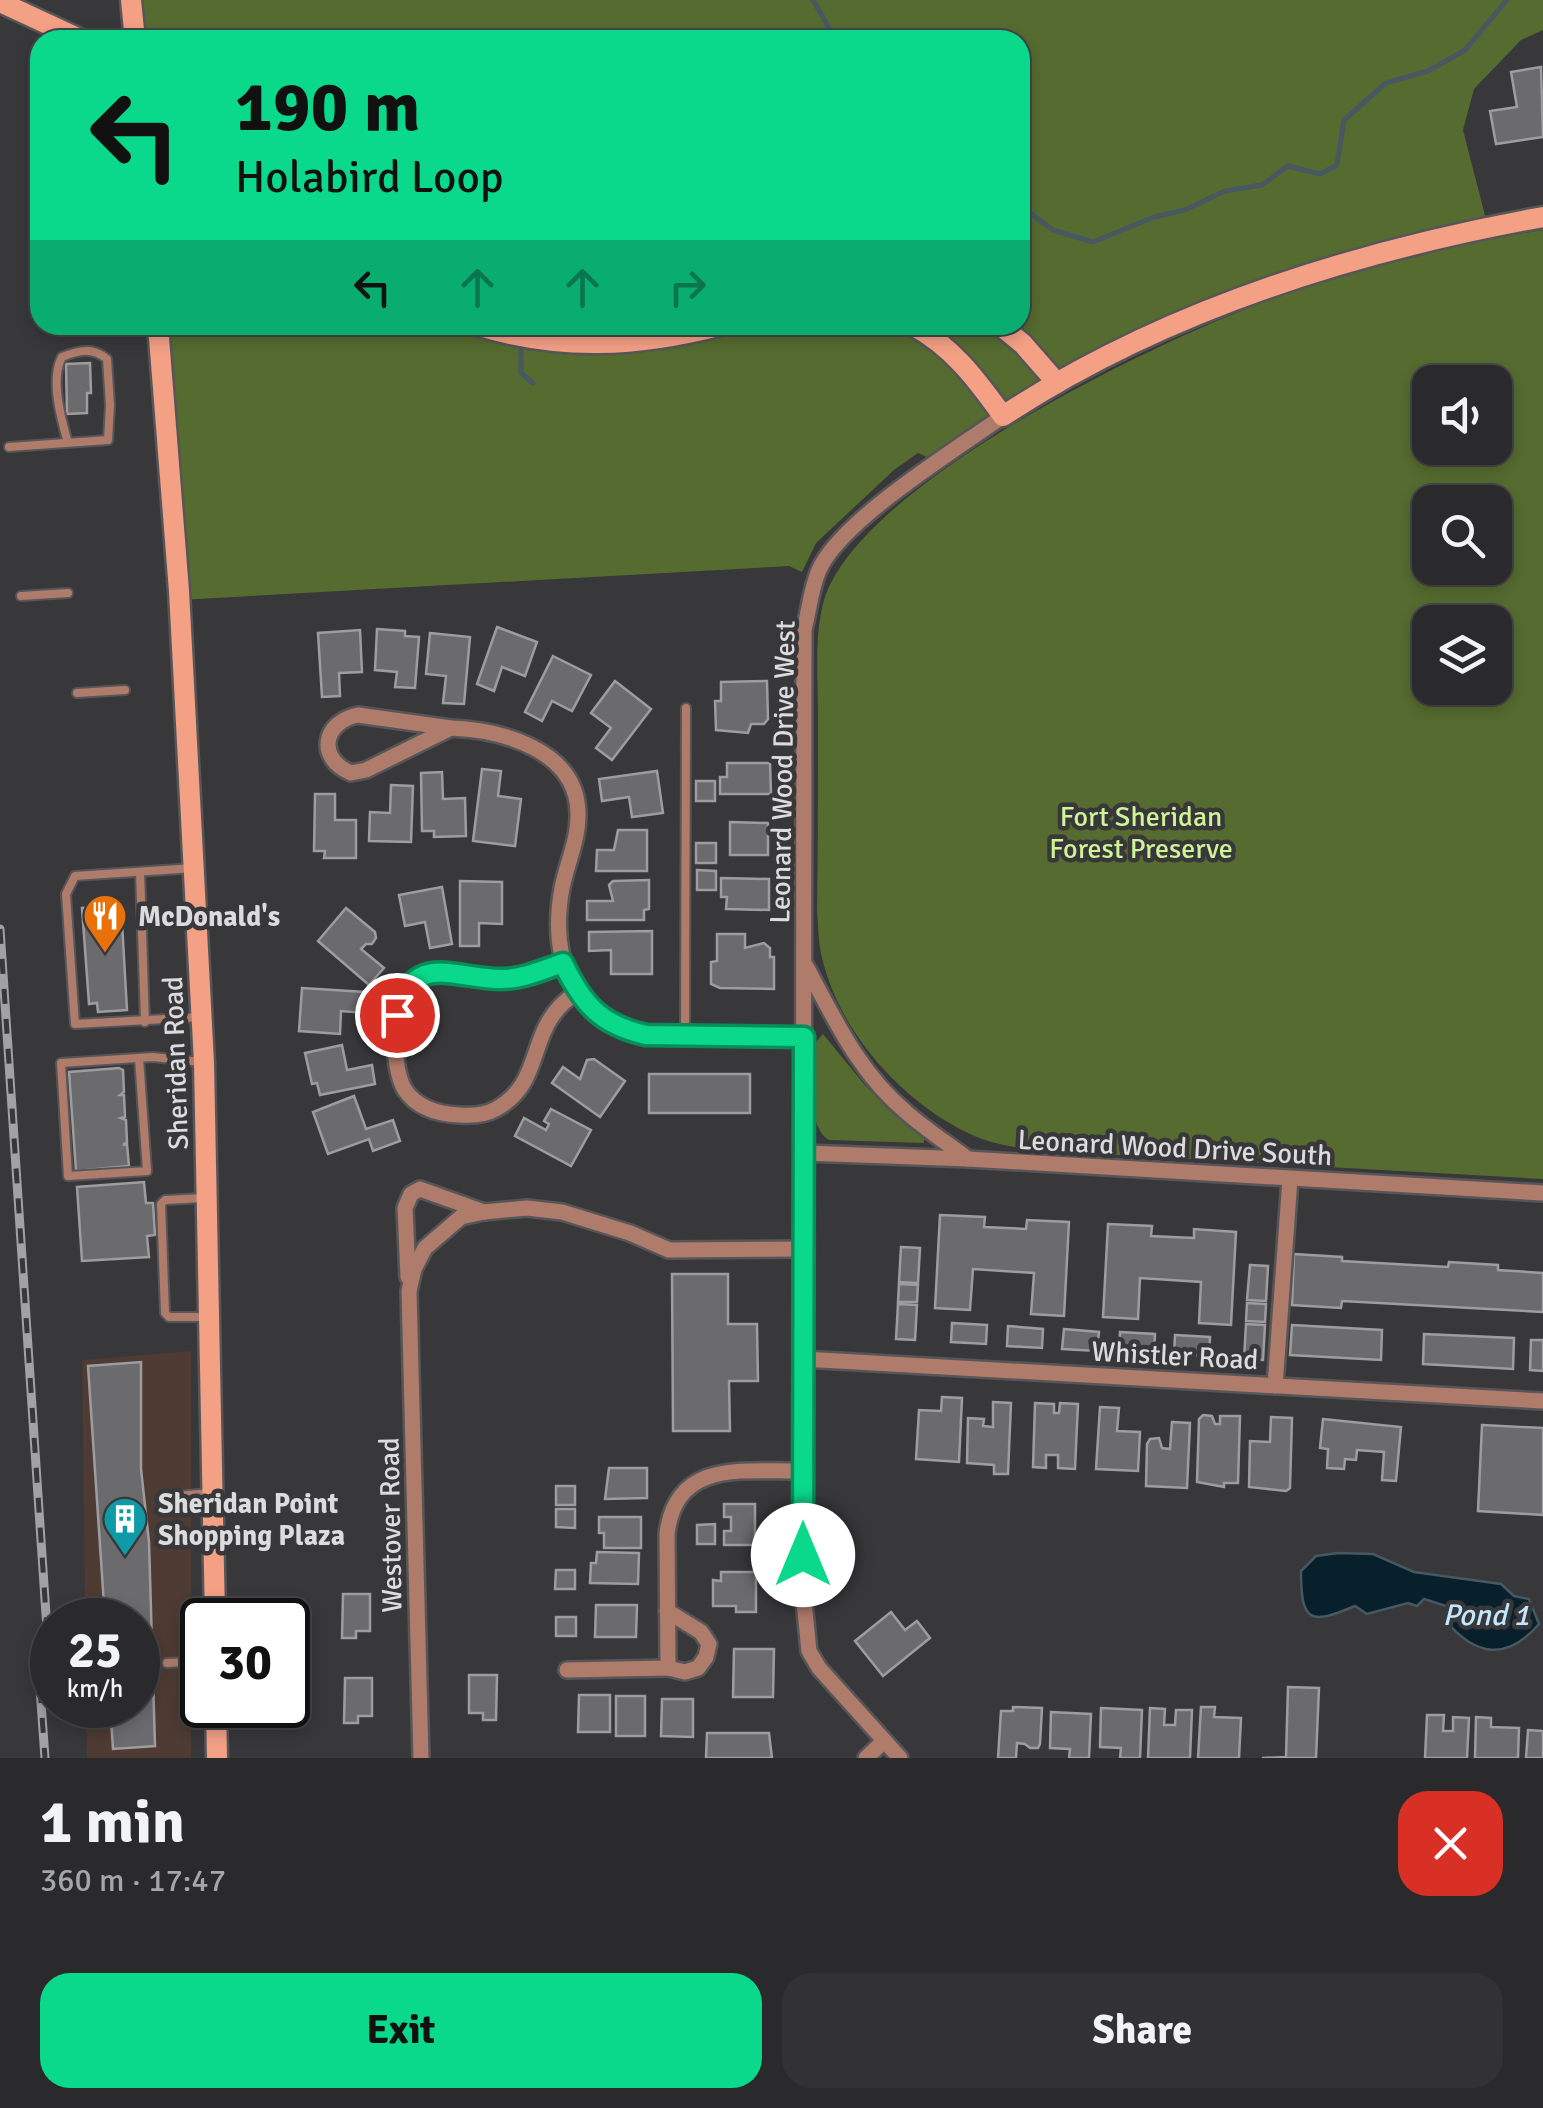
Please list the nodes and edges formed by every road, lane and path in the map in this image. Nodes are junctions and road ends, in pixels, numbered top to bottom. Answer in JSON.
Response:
{"nodes":[{"id":1,"x":131,"y":0,"type":"edge"},
{"id":2,"x":0,"y":2,"type":"edge"},
{"id":3,"x":60,"y":30,"type":"edge"},
{"id":4,"x":134,"y":30,"type":"edge"},
{"id":5,"x":1543,"y":218,"type":"edge"},
{"id":6,"x":159,"y":335,"type":"edge"},
{"id":7,"x":525,"y":335,"type":"edge"},
{"id":8,"x":664,"y":335,"type":"edge"},
{"id":9,"x":928,"y":335,"type":"edge"},
{"id":10,"x":1012,"y":335,"type":"edge"},
{"id":11,"x":1057,"y":384,"type":"junction"},
{"id":12,"x":1003,"y":416,"type":"junction"},
{"id":13,"x":68,"y":443,"type":"junction"},
{"id":14,"x":10,"y":447,"type":"dead end"},
{"id":15,"x":68,"y":593,"type":"dead end"},
{"id":16,"x":21,"y":596,"type":"dead end"},
{"id":17,"x":125,"y":690,"type":"dead end"},
{"id":18,"x":77,"y":694,"type":"dead end"},
{"id":19,"x":686,"y":708,"type":"dead end"},
{"id":20,"x":452,"y":728,"type":"junction"},
{"id":21,"x":194,"y":868,"type":"junction"},
{"id":22,"x":140,"y":872,"type":"junction"},
{"id":23,"x":804,"y":961,"type":"junction"},
{"id":24,"x":563,"y":963,"type":"junction"},
{"id":25,"x":576,"y":992,"type":"junction"},
{"id":26,"x":202,"y":1017,"type":"junction"},
{"id":27,"x":145,"y":1022,"type":"junction"},
{"id":28,"x":685,"y":1035,"type":"junction"},
{"id":29,"x":804,"y":1037,"type":"junction"},
{"id":30,"x":140,"y":1058,"type":"junction"},
{"id":31,"x":204,"y":1063,"type":"junction"},
{"id":32,"x":804,"y":1153,"type":"junction"},
{"id":33,"x":968,"y":1159,"type":"junction"},
{"id":34,"x":1290,"y":1178,"type":"junction"},
{"id":35,"x":1543,"y":1193,"type":"edge"},
{"id":36,"x":207,"y":1198,"type":"junction"},
{"id":37,"x":484,"y":1212,"type":"junction"},
{"id":38,"x":805,"y":1249,"type":"junction"},
{"id":39,"x":409,"y":1291,"type":"junction"},
{"id":40,"x":209,"y":1317,"type":"junction"},
{"id":41,"x":804,"y":1359,"type":"junction"},
{"id":42,"x":1275,"y":1386,"type":"junction"},
{"id":43,"x":1543,"y":1401,"type":"edge"},
{"id":44,"x":803,"y":1471,"type":"junction"},
{"id":45,"x":212,"y":1493,"type":"junction"},
{"id":46,"x":161,"y":1497,"type":"dead end"},
{"id":47,"x":214,"y":1598,"type":"edge"},
{"id":48,"x":667,"y":1612,"type":"junction"},
{"id":49,"x":180,"y":1662,"type":"edge"},
{"id":50,"x":167,"y":1663,"type":"dead end"},
{"id":51,"x":668,"y":1668,"type":"junction"},
{"id":52,"x":566,"y":1670,"type":"dead end"},
{"id":53,"x":216,"y":1728,"type":"edge"},
{"id":54,"x":884,"y":1741,"type":"junction"},
{"id":55,"x":217,"y":1758,"type":"edge"},
{"id":56,"x":421,"y":1758,"type":"edge"},
{"id":57,"x":866,"y":1758,"type":"edge"},
{"id":58,"x":900,"y":1758,"type":"edge"}],
"edges":[{"from":1,"to":4,"type":"main road"},
{"from":2,"to":3,"type":"main road"},
{"from":5,"to":11,"type":"main road"},
{"from":6,"to":21,"type":"main road","name":"Sheridan Road"},
{"from":7,"to":8,"type":"main road"},
{"from":9,"to":12,"type":"main road"},
{"from":10,"to":11,"type":"main road"},
{"from":11,"to":12,"type":"main road"},
{"from":12,"to":23,"type":"street","name":"Leonard Wood Drive West"},
{"from":13,"to":13,"type":"lane"},
{"from":13,"to":14,"type":"lane"},
{"from":15,"to":16,"type":"lane"},
{"from":17,"to":18,"type":"lane"},
{"from":19,"to":28,"type":"lane"},
{"from":20,"to":20,"type":"street"},
{"from":20,"to":24,"type":"street"},
{"from":21,"to":22,"type":"lane"},
{"from":21,"to":26,"type":"main road","name":"Sheridan Road"},
{"from":22,"to":27,"type":"lane"},
{"from":22,"to":27,"type":"lane"},
{"from":23,"to":29,"type":"street","name":"Leonard Wood Drive West"},
{"from":23,"to":33,"type":"street"},
{"from":24,"to":25,"type":"street"},
{"from":24,"to":25,"type":"street"},
{"from":25,"to":28,"type":"street"},
{"from":26,"to":27,"type":"lane"},
{"from":26,"to":31,"type":"main road","name":"Sheridan Road"},
{"from":28,"to":29,"type":"street"},
{"from":29,"to":32,"type":"street","name":"Leonard Wood Drive West"},
{"from":30,"to":30,"type":"lane"},
{"from":30,"to":31,"type":"lane"},
{"from":31,"to":36,"type":"main road","name":"Sheridan Road"},
{"from":32,"to":33,"type":"street","name":"Leonard Wood Drive South"},
{"from":32,"to":38,"type":"street","name":"Leonard Wood Drive West"},
{"from":33,"to":34,"type":"street","name":"Leonard Wood Drive South"},
{"from":34,"to":35,"type":"street","name":"Leonard Wood Drive South"},
{"from":34,"to":42,"type":"street"},
{"from":36,"to":40,"type":"main road","name":"Sheridan Road"},
{"from":36,"to":40,"type":"lane"},
{"from":37,"to":38,"type":"street","name":"Westover Road"},
{"from":37,"to":39,"type":"street","name":"Westover Road"},
{"from":37,"to":39,"type":"street","name":"Westover Road"},
{"from":38,"to":41,"type":"street","name":"Leonard Wood Drive West"},
{"from":39,"to":56,"type":"street","name":"Westover Road"},
{"from":40,"to":45,"type":"main road","name":"Sheridan Road"},
{"from":41,"to":42,"type":"street","name":"Whistler Road"},
{"from":41,"to":44,"type":"street","name":"Leonard Wood Drive West"},
{"from":42,"to":43,"type":"street","name":"Whistler Road"},
{"from":44,"to":48,"type":"street"},
{"from":44,"to":54,"type":"street","name":"Leonard Wood Drive West"},
{"from":45,"to":46,"type":"lane"},
{"from":45,"to":47,"type":"main road","name":"Sheridan Road"},
{"from":48,"to":51,"type":"street"},
{"from":48,"to":51,"type":"street"},
{"from":49,"to":50,"type":"lane"},
{"from":51,"to":52,"type":"street"},
{"from":53,"to":55,"type":"main road"},
{"from":54,"to":57,"type":"street"},
{"from":54,"to":58,"type":"street","name":"Leonard Wood Drive West"}]}
